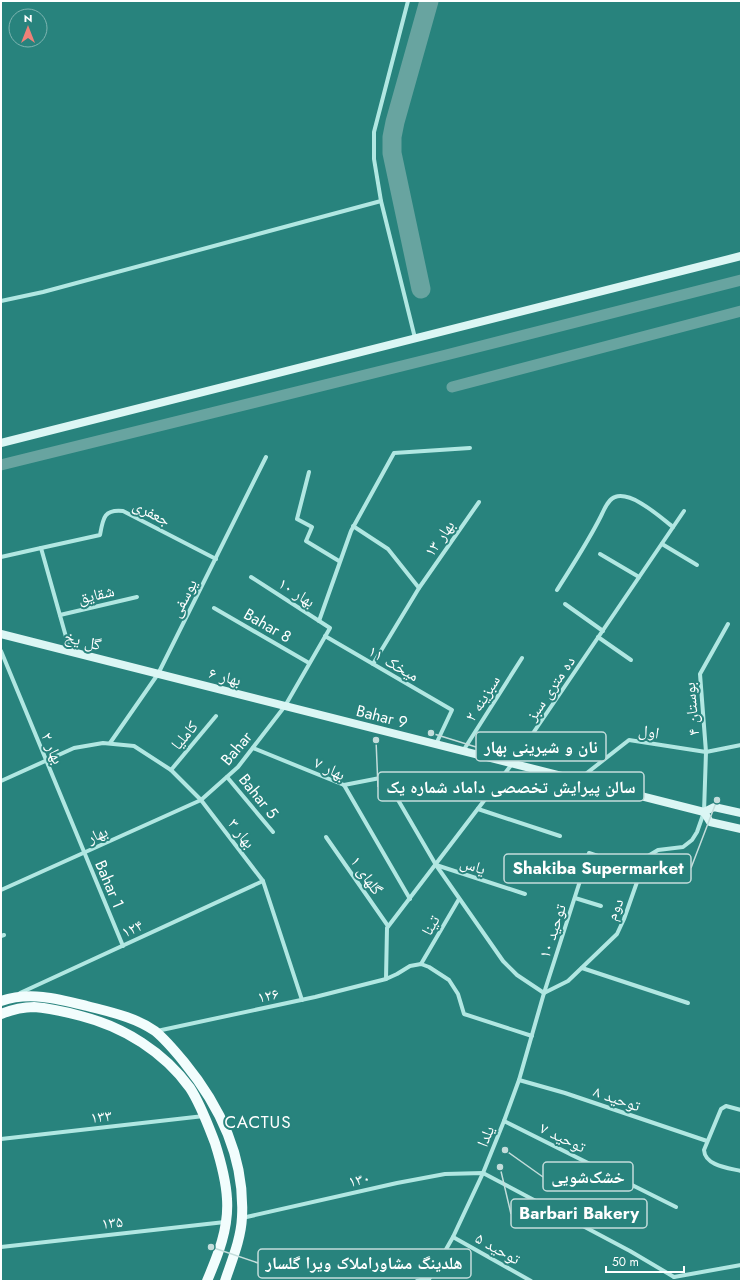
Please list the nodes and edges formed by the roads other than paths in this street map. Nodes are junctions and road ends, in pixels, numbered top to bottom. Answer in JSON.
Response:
{"nodes":[{"id":1,"x":408,"y":1,"type":"edge"},
{"id":2,"x":381,"y":201,"type":"junction"},
{"id":3,"x":741,"y":256,"type":"edge"},
{"id":4,"x":1,"y":301,"type":"edge"},
{"id":5,"x":415,"y":338,"type":"junction"},
{"id":6,"x":1,"y":443,"type":"edge"},
{"id":7,"x":470,"y":448,"type":"dead end"},
{"id":8,"x":266,"y":457,"type":"dead end"},
{"id":9,"x":309,"y":472,"type":"dead end"},
{"id":10,"x":479,"y":502,"type":"dead end"},
{"id":11,"x":684,"y":511,"type":"dead end"},
{"id":12,"x":353,"y":526,"type":"junction"},
{"id":13,"x":673,"y":527,"type":"junction"},
{"id":14,"x":662,"y":544,"type":"junction"},
{"id":15,"x":41,"y":548,"type":"junction"},
{"id":16,"x":600,"y":554,"type":"dead end"},
{"id":17,"x":1,"y":557,"type":"edge"},
{"id":18,"x":216,"y":559,"type":"junction"},
{"id":19,"x":339,"y":562,"type":"junction"},
{"id":20,"x":697,"y":566,"type":"dead end"},
{"id":21,"x":251,"y":577,"type":"dead end"},
{"id":22,"x":639,"y":577,"type":"junction"},
{"id":23,"x":419,"y":588,"type":"junction"},
{"id":24,"x":557,"y":590,"type":"dead end"},
{"id":25,"x":137,"y":597,"type":"dead end"},
{"id":26,"x":565,"y":604,"type":"dead end"},
{"id":27,"x":214,"y":608,"type":"dead end"},
{"id":28,"x":60,"y":615,"type":"junction"},
{"id":29,"x":319,"y":621,"type":"junction"},
{"id":30,"x":728,"y":624,"type":"dead end"},
{"id":31,"x":330,"y":628,"type":"joint"},
{"id":32,"x":603,"y":631,"type":"junction"},
{"id":33,"x":1,"y":634,"type":"edge"},
{"id":34,"x":325,"y":636,"type":"junction"},
{"id":35,"x":598,"y":637,"type":"junction"},
{"id":36,"x":1,"y":651,"type":"edge"},
{"id":37,"x":70,"y":652,"type":"junction"},
{"id":38,"x":522,"y":658,"type":"dead end"},
{"id":39,"x":631,"y":660,"type":"dead end"},
{"id":40,"x":309,"y":663,"type":"junction"},
{"id":41,"x":373,"y":664,"type":"junction"},
{"id":42,"x":158,"y":674,"type":"junction"},
{"id":43,"x":285,"y":706,"type":"junction"},
{"id":44,"x":216,"y":716,"type":"dead end"},
{"id":45,"x":110,"y":744,"type":"junction"},
{"id":46,"x":436,"y":744,"type":"junction"},
{"id":47,"x":741,"y":745,"type":"edge"},
{"id":48,"x":252,"y":748,"type":"junction"},
{"id":49,"x":462,"y":751,"type":"junction"},
{"id":50,"x":706,"y":752,"type":"junction"},
{"id":51,"x":45,"y":760,"type":"junction"},
{"id":52,"x":512,"y":764,"type":"junction"},
{"id":53,"x":170,"y":770,"type":"junction"},
{"id":54,"x":227,"y":777,"type":"junction"},
{"id":55,"x":578,"y":780,"type":"junction"},
{"id":56,"x":1,"y":781,"type":"edge"},
{"id":57,"x":344,"y":785,"type":"junction"},
{"id":58,"x":202,"y":800,"type":"junction"},
{"id":59,"x":478,"y":809,"type":"junction"},
{"id":60,"x":704,"y":812,"type":"junction"},
{"id":61,"x":741,"y":813,"type":"edge"},
{"id":62,"x":741,"y":829,"type":"edge"},
{"id":63,"x":273,"y":832,"type":"dead end"},
{"id":64,"x":560,"y":836,"type":"dead end"},
{"id":65,"x":326,"y":837,"type":"dead end"},
{"id":66,"x":84,"y":853,"type":"junction"},
{"id":67,"x":621,"y":864,"type":"dead end"},
{"id":68,"x":436,"y":865,"type":"junction"},
{"id":69,"x":263,"y":880,"type":"junction"},
{"id":70,"x":1,"y":890,"type":"edge"},
{"id":71,"x":525,"y":894,"type":"dead end"},
{"id":72,"x":575,"y":898,"type":"junction"},
{"id":73,"x":410,"y":899,"type":"junction"},
{"id":74,"x":459,"y":899,"type":"junction"},
{"id":75,"x":601,"y":906,"type":"dead end"},
{"id":76,"x":388,"y":926,"type":"junction"},
{"id":77,"x":122,"y":946,"type":"junction"},
{"id":78,"x":421,"y":964,"type":"junction"},
{"id":79,"x":582,"y":968,"type":"junction"},
{"id":80,"x":386,"y":979,"type":"junction"},
{"id":81,"x":544,"y":993,"type":"junction"},
{"id":82,"x":6,"y":999,"type":"edge"},
{"id":83,"x":302,"y":1000,"type":"junction"},
{"id":84,"x":688,"y":1003,"type":"dead end"},
{"id":85,"x":1,"y":1014,"type":"edge"},
{"id":86,"x":155,"y":1032,"type":"junction"},
{"id":87,"x":532,"y":1036,"type":"junction"},
{"id":88,"x":519,"y":1080,"type":"junction"},
{"id":89,"x":741,"y":1110,"type":"edge"},
{"id":90,"x":205,"y":1116,"type":"junction"},
{"id":91,"x":504,"y":1121,"type":"junction"},
{"id":92,"x":1,"y":1139,"type":"edge"},
{"id":93,"x":707,"y":1141,"type":"junction"},
{"id":94,"x":741,"y":1172,"type":"edge"},
{"id":95,"x":483,"y":1173,"type":"junction"},
{"id":96,"x":676,"y":1207,"type":"dead end"},
{"id":97,"x":242,"y":1218,"type":"junction"},
{"id":98,"x":226,"y":1222,"type":"junction"},
{"id":99,"x":453,"y":1237,"type":"junction"},
{"id":100,"x":1,"y":1247,"type":"edge"},
{"id":101,"x":741,"y":1265,"type":"edge"},
{"id":102,"x":673,"y":1279,"type":"edge"},
{"id":103,"x":429,"y":1280,"type":"edge"},
{"id":104,"x":207,"y":1281,"type":"edge"},
{"id":105,"x":225,"y":1281,"type":"edge"},
{"id":106,"x":417,"y":1281,"type":"edge"},
{"id":107,"x":531,"y":1281,"type":"edge"}],
"edges":[{"from":1,"to":2,"type":"street"},
{"from":2,"to":4,"type":"street"},
{"from":2,"to":5,"type":"street"},
{"from":3,"to":5,"type":"main road"},
{"from":5,"to":6,"type":"main road"},
{"from":7,"to":12,"type":"street"},
{"from":8,"to":18,"type":"street","name":"یوسفی"},
{"from":9,"to":19,"type":"street"},
{"from":10,"to":23,"type":"street","name":"بهار ۱۳"},
{"from":11,"to":13,"type":"street","name":"ده متری سبز"},
{"from":12,"to":19,"type":"street"},
{"from":12,"to":23,"type":"street"},
{"from":13,"to":14,"type":"street","name":"ده متری سبز"},
{"from":13,"to":24,"type":"street"},
{"from":14,"to":20,"type":"street"},
{"from":14,"to":22,"type":"street","name":"ده متری سبز"},
{"from":15,"to":17,"type":"street"},
{"from":15,"to":18,"type":"street","name":"جعفری"},
{"from":15,"to":28,"type":"street"},
{"from":16,"to":22,"type":"street"},
{"from":18,"to":42,"type":"street","name":"یوسفی"},
{"from":19,"to":29,"type":"street"},
{"from":21,"to":29,"type":"street","name":"بهار ۱۰"},
{"from":22,"to":32,"type":"street","name":"ده متری سبز"},
{"from":23,"to":41,"type":"street","name":"بهار ۱۳"},
{"from":25,"to":28,"type":"street","name":"شقایق"},
{"from":26,"to":32,"type":"street"},
{"from":27,"to":40,"type":"street","name":"Bahar 8"},
{"from":28,"to":37,"type":"street"},
{"from":29,"to":31,"type":"street","name":"بهار ۱۰"},
{"from":30,"to":50,"type":"street","name":"بوستان ۴"},
{"from":31,"to":34,"type":"street","name":"Bahar"},
{"from":32,"to":35,"type":"street","name":"ده متری سبز"},
{"from":33,"to":37,"type":"main road","name":"گل یخ"},
{"from":34,"to":40,"type":"street","name":"Bahar"},
{"from":34,"to":41,"type":"street","name":"میخک ۱۱"},
{"from":35,"to":39,"type":"street"},
{"from":35,"to":52,"type":"street","name":"ده متری سبز"},
{"from":36,"to":51,"type":"street","name":"بهار ۲"},
{"from":37,"to":42,"type":"main road","name":"گل یخ"},
{"from":38,"to":49,"type":"street","name":"سبزینه ۲"},
{"from":40,"to":43,"type":"street","name":"Bahar"},
{"from":41,"to":46,"type":"street","name":"میخک ۱۱"},
{"from":42,"to":43,"type":"main road","name":"بهار ۶"},
{"from":42,"to":45,"type":"street","name":"یوسفی"},
{"from":43,"to":46,"type":"main road","name":"Bahar 9"},
{"from":43,"to":48,"type":"street","name":"Bahar"},
{"from":44,"to":53,"type":"street","name":"کاملیا"},
{"from":45,"to":51,"type":"street","name":"بهار ۳"},
{"from":45,"to":53,"type":"street","name":"بهار ۳"},
{"from":46,"to":49,"type":"main road","name":"Bahar 9"},
{"from":47,"to":50,"type":"street"},
{"from":48,"to":54,"type":"street","name":"Bahar"},
{"from":48,"to":57,"type":"street","name":"بهار ۷"},
{"from":49,"to":52,"type":"main road","name":"Bahar 9"},
{"from":50,"to":55,"type":"street","name":"اول"},
{"from":50,"to":60,"type":"street","name":"بوستان ۴"},
{"from":51,"to":56,"type":"street","name":"بهار ۳"},
{"from":51,"to":66,"type":"street","name":"بهار ۲"},
{"from":52,"to":55,"type":"main road","name":"Bahar 9"},
{"from":52,"to":59,"type":"street","name":"ده متری سبز"},
{"from":53,"to":58,"type":"street","name":"بهار ۳"},
{"from":54,"to":58,"type":"street","name":"Bahar"},
{"from":54,"to":63,"type":"street","name":"Bahar 5"},
{"from":55,"to":60,"type":"main road","name":"Bahar 9"},
{"from":57,"to":68,"type":"street"},
{"from":57,"to":73,"type":"street","name":"بهار ۷"},
{"from":58,"to":66,"type":"street","name":"بهار"},
{"from":58,"to":69,"type":"street","name":"بهار ۳"},
{"from":59,"to":64,"type":"street"},
{"from":59,"to":68,"type":"street","name":"ده متری سبز"},
{"from":60,"to":61,"type":"main road"},
{"from":60,"to":62,"type":"main road"},
{"from":60,"to":79,"type":"street","name":"دوم"},
{"from":65,"to":76,"type":"street","name":"گلهای ۱"},
{"from":66,"to":70,"type":"street","name":"بهار"},
{"from":66,"to":77,"type":"street","name":"Bahar 1"},
{"from":67,"to":72,"type":"street","name":"توحید ۱۰"},
{"from":68,"to":71,"type":"street","name":"یاس"},
{"from":68,"to":73,"type":"street","name":"ده متری سبز"},
{"from":68,"to":74,"type":"street"},
{"from":69,"to":77,"type":"street","name":"۱۲۴"},
{"from":69,"to":83,"type":"street","name":"بهار ۳"},
{"from":72,"to":75,"type":"street"},
{"from":72,"to":81,"type":"street","name":"توحید ۱۰"},
{"from":73,"to":76,"type":"street","name":"ده متری سبز"},
{"from":74,"to":78,"type":"street","name":"تینا"},
{"from":74,"to":81,"type":"street"},
{"from":76,"to":80,"type":"street"},
{"from":77,"to":82,"type":"street","name":"۱۲۴"},
{"from":78,"to":80,"type":"street","name":"۱۲۶"},
{"from":78,"to":87,"type":"street"},
{"from":79,"to":81,"type":"street","name":"دوم"},
{"from":79,"to":84,"type":"street"},
{"from":80,"to":83,"type":"street","name":"۱۲۶"},
{"from":81,"to":87,"type":"street","name":"یلدا"},
{"from":82,"to":86,"type":"main road"},
{"from":83,"to":86,"type":"street","name":"۱۲۶"},
{"from":85,"to":90,"type":"main road"},
{"from":86,"to":97,"type":"main road"},
{"from":87,"to":88,"type":"street","name":"یلدا"},
{"from":88,"to":91,"type":"street","name":"یلدا"},
{"from":88,"to":93,"type":"street","name":"توحید ۸"},
{"from":89,"to":93,"type":"street"},
{"from":90,"to":92,"type":"street","name":"۱۳۳"},
{"from":90,"to":98,"type":"main road"},
{"from":91,"to":95,"type":"street","name":"یلدا"},
{"from":91,"to":96,"type":"street","name":"توحید ۷"},
{"from":93,"to":94,"type":"street"},
{"from":95,"to":97,"type":"street","name":"۱۳۰"},
{"from":95,"to":99,"type":"street","name":"یلدا"},
{"from":95,"to":102,"type":"street"},
{"from":97,"to":105,"type":"main road"},
{"from":98,"to":100,"type":"street","name":"۱۳۵"},
{"from":98,"to":104,"type":"main road"},
{"from":99,"to":103,"type":"street","name":"یلدا"},
{"from":99,"to":107,"type":"street","name":"توحید ۵"},
{"from":101,"to":102,"type":"street"},
{"from":103,"to":106,"type":"street"}]}
